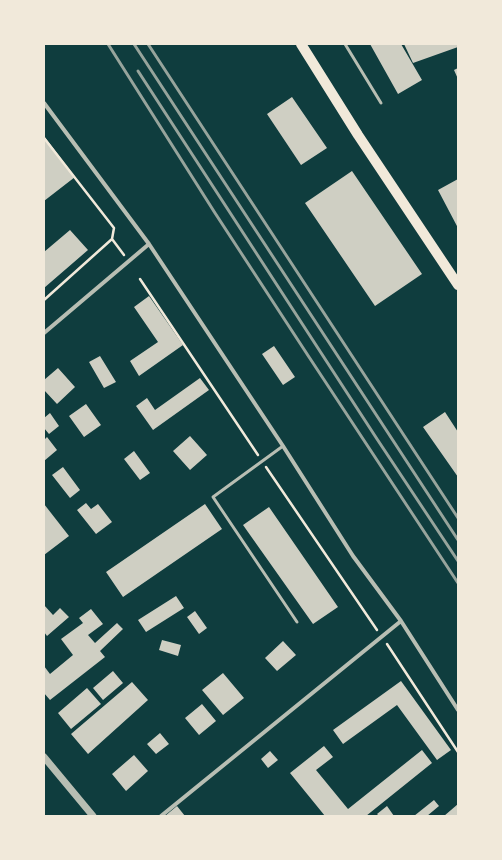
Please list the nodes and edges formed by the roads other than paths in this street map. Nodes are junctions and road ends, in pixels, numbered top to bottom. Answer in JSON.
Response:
{"nodes":[{"id":1,"x":301,"y":44,"type":"edge"},
{"id":2,"x":345,"y":44,"type":"edge"},
{"id":3,"x":44,"y":103,"type":"edge"},
{"id":4,"x":381,"y":103,"type":"dead end"},
{"id":5,"x":149,"y":244,"type":"junction"},
{"id":6,"x":458,"y":285,"type":"edge"},
{"id":7,"x":44,"y":333,"type":"edge"},
{"id":8,"x":283,"y":446,"type":"junction"},
{"id":9,"x":401,"y":621,"type":"junction"},
{"id":10,"x":297,"y":622,"type":"dead end"},
{"id":11,"x":458,"y":710,"type":"edge"},
{"id":12,"x":44,"y":757,"type":"edge"},
{"id":13,"x":93,"y":816,"type":"edge"},
{"id":14,"x":161,"y":816,"type":"edge"}],
"edges":[{"from":1,"to":6,"type":"main road"},
{"from":2,"to":4,"type":"lane"},
{"from":3,"to":5,"type":"street"},
{"from":5,"to":7,"type":"street"},
{"from":5,"to":8,"type":"street"},
{"from":8,"to":9,"type":"street"},
{"from":8,"to":10,"type":"lane"},
{"from":9,"to":11,"type":"street"},
{"from":9,"to":14,"type":"street"},
{"from":12,"to":13,"type":"street"}]}
